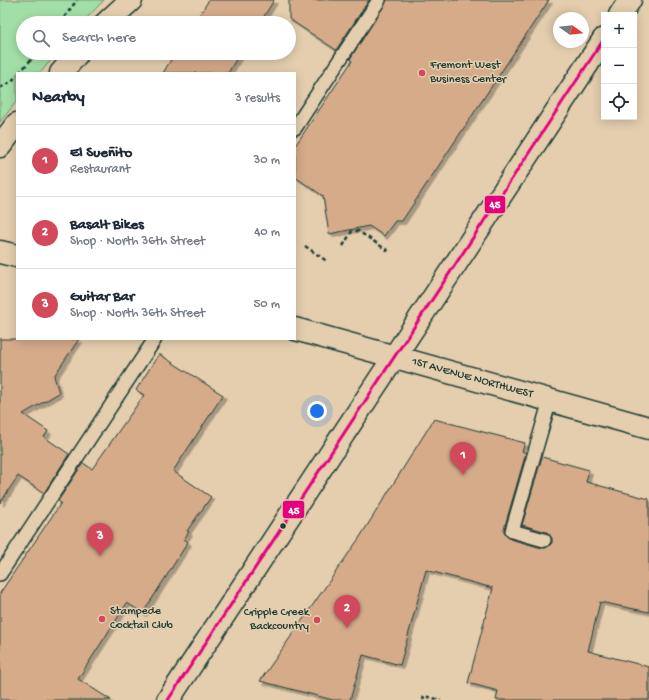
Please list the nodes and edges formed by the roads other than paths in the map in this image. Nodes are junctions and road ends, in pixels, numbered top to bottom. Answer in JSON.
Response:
{"nodes":[{"id":1,"x":131,"y":0,"type":"edge"},
{"id":2,"x":379,"y":0,"type":"edge"},
{"id":3,"x":630,"y":0,"type":"edge"},
{"id":4,"x":622,"y":12,"type":"edge"},
{"id":5,"x":114,"y":16,"type":"edge"},
{"id":6,"x":601,"y":44,"type":"edge"},
{"id":7,"x":72,"y":60,"type":"edge"},
{"id":8,"x":62,"y":72,"type":"edge"},
{"id":9,"x":16,"y":125,"type":"edge"},
{"id":10,"x":296,"y":126,"type":"edge"},
{"id":11,"x":0,"y":146,"type":"edge"},
{"id":12,"x":0,"y":252,"type":"edge"},
{"id":13,"x":16,"y":256,"type":"edge"},
{"id":14,"x":296,"y":329,"type":"edge"},
{"id":15,"x":154,"y":340,"type":"edge"},
{"id":16,"x":395,"y":356,"type":"junction"},
{"id":17,"x":550,"y":400,"type":"junction"},
{"id":18,"x":649,"y":428,"type":"edge"},
{"id":19,"x":544,"y":540,"type":"dead end"},
{"id":20,"x":0,"y":574,"type":"edge"},
{"id":21,"x":168,"y":700,"type":"edge"}],
"edges":[{"from":1,"to":5,"type":"main road"},
{"from":2,"to":10,"type":"lane"},
{"from":3,"to":4,"type":"main road"},
{"from":6,"to":16,"type":"main road"},
{"from":7,"to":8,"type":"main road"},
{"from":9,"to":11,"type":"main road"},
{"from":12,"to":13,"type":"main road"},
{"from":14,"to":16,"type":"main road","name":"1ST AVENUE NORTHWEST"},
{"from":15,"to":20,"type":"lane"},
{"from":16,"to":17,"type":"main road","name":"1ST AVENUE NORTHWEST"},
{"from":16,"to":21,"type":"main road"},
{"from":17,"to":18,"type":"main road","name":"1ST AVENUE NORTHWEST"},
{"from":17,"to":19,"type":"lane"}]}
